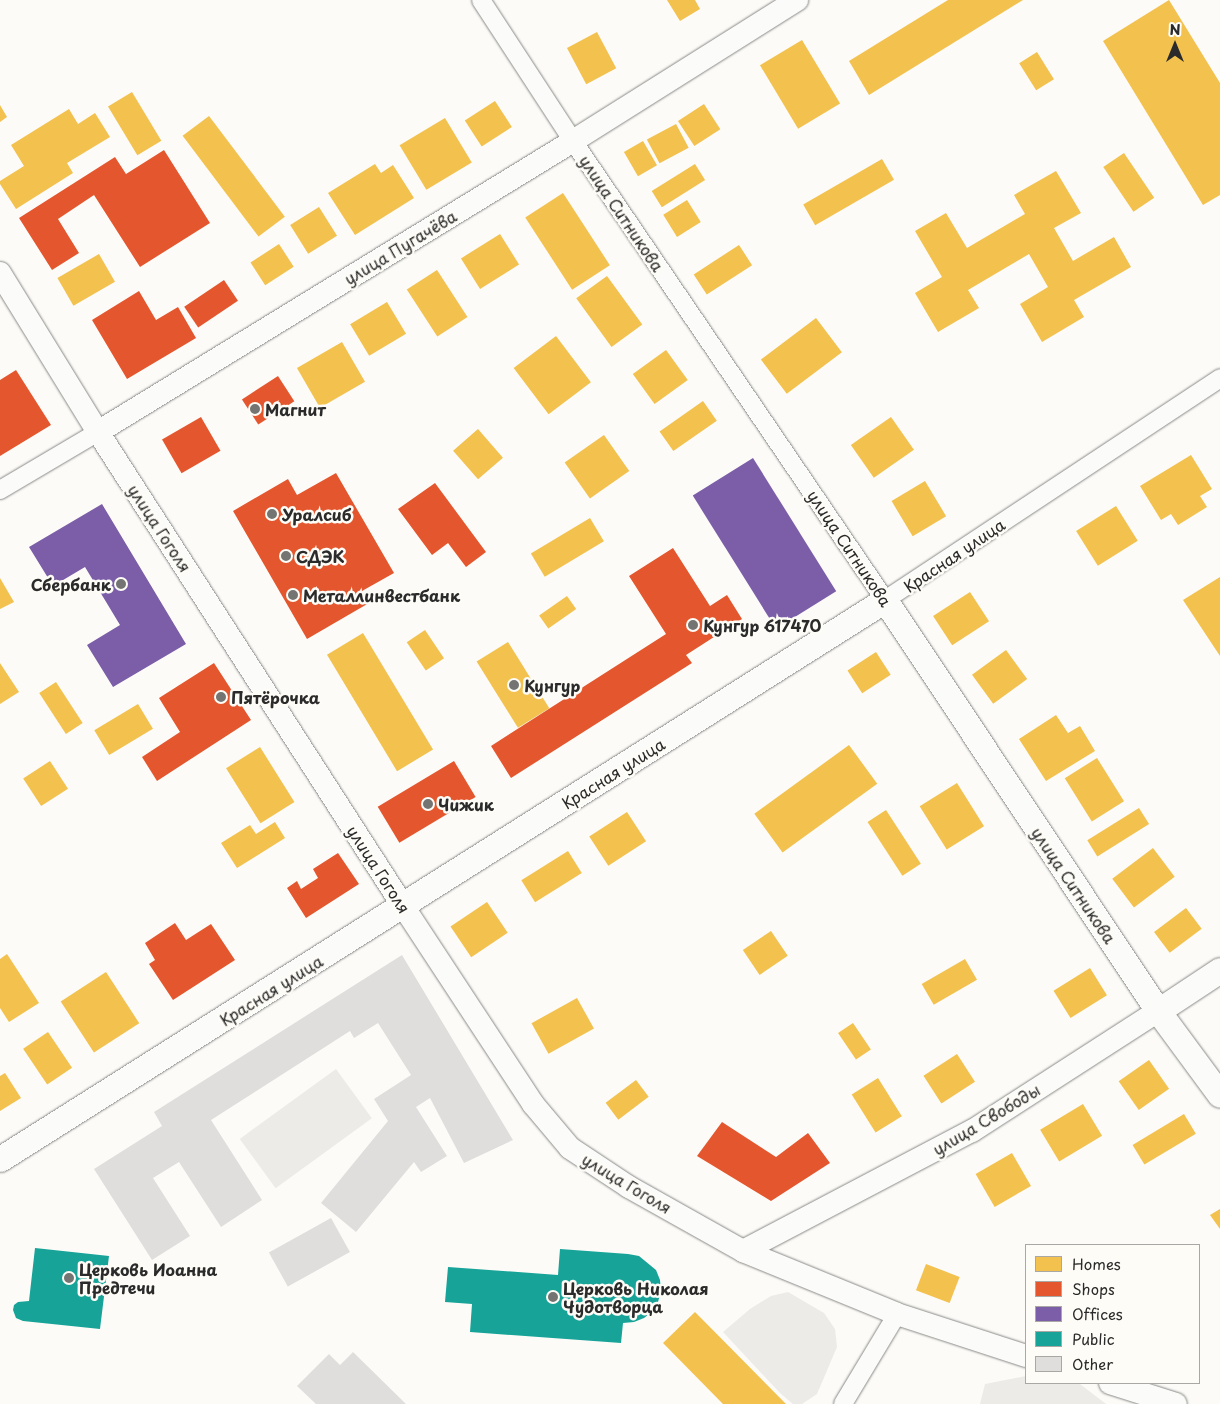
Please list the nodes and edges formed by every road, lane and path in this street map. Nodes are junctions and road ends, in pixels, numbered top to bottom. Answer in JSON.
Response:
{"nodes":[{"id":1,"x":481,"y":0,"type":"edge"},
{"id":2,"x":797,"y":0,"type":"edge"},
{"id":3,"x":573,"y":141,"type":"junction"},
{"id":4,"x":0,"y":273,"type":"edge"},
{"id":5,"x":1220,"y":378,"type":"edge"},
{"id":6,"x":98,"y":432,"type":"junction"},
{"id":7,"x":0,"y":490,"type":"edge"},
{"id":8,"x":885,"y":600,"type":"junction"},
{"id":9,"x":403,"y":906,"type":"junction"},
{"id":10,"x":1220,"y":970,"type":"edge"},
{"id":11,"x":1158,"y":1011,"type":"junction"},
{"id":12,"x":1220,"y":1095,"type":"edge"},
{"id":13,"x":0,"y":1160,"type":"edge"},
{"id":14,"x":743,"y":1251,"type":"junction"},
{"id":15,"x":897,"y":1314,"type":"junction"},
{"id":16,"x":1025,"y":1356,"type":"edge"},
{"id":17,"x":1113,"y":1384,"type":"edge"},
{"id":18,"x":843,"y":1404,"type":"edge"},
{"id":19,"x":1176,"y":1404,"type":"edge"}],
"edges":[{"from":1,"to":3,"type":"street","name":"улица Ситникова"},
{"from":2,"to":3,"type":"street","name":"улица Пугачёва"},
{"from":3,"to":6,"type":"street","name":"улица Пугачёва"},
{"from":3,"to":8,"type":"street","name":"улица Ситникова"},
{"from":4,"to":6,"type":"street","name":"улица Гоголя"},
{"from":5,"to":8,"type":"street","name":"Красная улица"},
{"from":6,"to":7,"type":"street","name":"улица Пугачёва"},
{"from":6,"to":9,"type":"street","name":"улица Гоголя"},
{"from":8,"to":9,"type":"main road","name":"Красная улица"},
{"from":8,"to":11,"type":"main road","name":"улица Ситникова"},
{"from":9,"to":13,"type":"main road","name":"Красная улица"},
{"from":9,"to":14,"type":"street","name":"улица Гоголя"},
{"from":10,"to":11,"type":"main road","name":"улица Свободы"},
{"from":11,"to":12,"type":"main road","name":"улица Ситникова"},
{"from":11,"to":14,"type":"street","name":"улица Свободы"},
{"from":14,"to":15,"type":"street","name":"улица Гоголя"},
{"from":15,"to":16,"type":"street","name":"улица Гоголя"},
{"from":15,"to":18,"type":"street"},
{"from":17,"to":19,"type":"street"}]}
